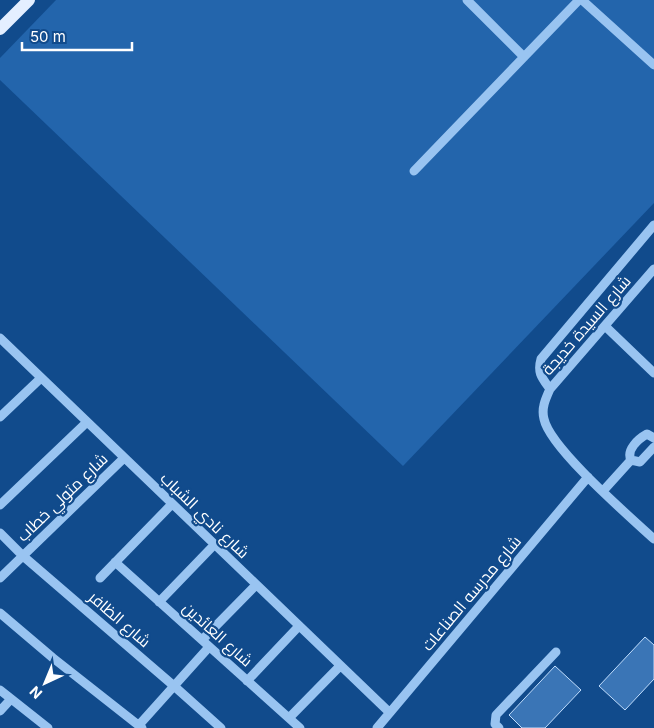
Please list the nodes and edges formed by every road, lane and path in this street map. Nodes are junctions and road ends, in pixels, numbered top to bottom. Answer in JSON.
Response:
{"nodes":[{"id":1,"x":29,"y":0,"type":"edge"},
{"id":2,"x":467,"y":0,"type":"edge"},
{"id":3,"x":580,"y":0,"type":"edge"},
{"id":4,"x":0,"y":29,"type":"edge"},
{"id":5,"x":524,"y":56,"type":"junction"},
{"id":6,"x":654,"y":65,"type":"edge"},
{"id":7,"x":414,"y":171,"type":"dead end"},
{"id":8,"x":654,"y":225,"type":"edge"},
{"id":9,"x":654,"y":269,"type":"edge"},
{"id":10,"x":605,"y":326,"type":"junction"},
{"id":11,"x":0,"y":338,"type":"edge"},
{"id":12,"x":654,"y":373,"type":"edge"},
{"id":13,"x":41,"y":378,"type":"junction"},
{"id":14,"x":550,"y":389,"type":"junction"},
{"id":15,"x":0,"y":417,"type":"edge"},
{"id":16,"x":87,"y":422,"type":"junction"},
{"id":17,"x":654,"y":438,"type":"edge"},
{"id":18,"x":654,"y":447,"type":"edge"},
{"id":19,"x":124,"y":458,"type":"junction"},
{"id":20,"x":631,"y":460,"type":"junction"},
{"id":21,"x":588,"y":477,"type":"junction"},
{"id":22,"x":603,"y":491,"type":"junction"},
{"id":23,"x":172,"y":504,"type":"junction"},
{"id":24,"x":0,"y":505,"type":"edge"},
{"id":25,"x":0,"y":533,"type":"edge"},
{"id":26,"x":654,"y":539,"type":"edge"},
{"id":27,"x":214,"y":544,"type":"junction"},
{"id":28,"x":23,"y":556,"type":"junction"},
{"id":29,"x":115,"y":562,"type":"junction"},
{"id":30,"x":0,"y":578,"type":"edge"},
{"id":31,"x":100,"y":578,"type":"dead end"},
{"id":32,"x":256,"y":586,"type":"junction"},
{"id":33,"x":159,"y":602,"type":"junction"},
{"id":34,"x":0,"y":613,"type":"edge"},
{"id":35,"x":299,"y":626,"type":"junction"},
{"id":36,"x":206,"y":644,"type":"junction"},
{"id":37,"x":556,"y":652,"type":"dead end"},
{"id":38,"x":340,"y":666,"type":"junction"},
{"id":39,"x":248,"y":681,"type":"junction"},
{"id":40,"x":174,"y":686,"type":"junction"},
{"id":41,"x":0,"y":690,"type":"edge"},
{"id":42,"x":11,"y":699,"type":"junction"},
{"id":43,"x":0,"y":711,"type":"edge"},
{"id":44,"x":389,"y":712,"type":"junction"},
{"id":45,"x":289,"y":718,"type":"junction"},
{"id":46,"x":141,"y":726,"type":"edge"},
{"id":47,"x":48,"y":728,"type":"edge"},
{"id":48,"x":221,"y":728,"type":"edge"},
{"id":49,"x":300,"y":728,"type":"edge"},
{"id":50,"x":376,"y":728,"type":"edge"},
{"id":51,"x":498,"y":728,"type":"edge"}],
"edges":[{"from":1,"to":4,"type":"main road"},
{"from":2,"to":5,"type":"street"},
{"from":3,"to":5,"type":"street"},
{"from":3,"to":6,"type":"street"},
{"from":5,"to":7,"type":"street"},
{"from":8,"to":14,"type":"street"},
{"from":9,"to":10,"type":"street","name":"شارع السيدة خديجة"},
{"from":10,"to":12,"type":"street"},
{"from":10,"to":14,"type":"street","name":"شارع السيدة خديجة"},
{"from":11,"to":13,"type":"street","name":"شارع نادي الشباب"},
{"from":13,"to":15,"type":"street"},
{"from":13,"to":16,"type":"street","name":"شارع نادي الشباب"},
{"from":14,"to":21,"type":"street","name":"شارع السيدة خديجة"},
{"from":16,"to":19,"type":"street","name":"شارع نادي الشباب"},
{"from":16,"to":24,"type":"street"},
{"from":17,"to":20,"type":"street"},
{"from":18,"to":20,"type":"street"},
{"from":19,"to":23,"type":"street","name":"شارع نادي الشباب"},
{"from":19,"to":28,"type":"street","name":"شارع متولي خطاب"},
{"from":20,"to":22,"type":"street"},
{"from":21,"to":22,"type":"street","name":"شارع السيدة خديجة"},
{"from":21,"to":44,"type":"street","name":"شارع مدرسه الصناعات"},
{"from":22,"to":26,"type":"street","name":"شارع السيدة خديجة"},
{"from":23,"to":27,"type":"street","name":"شارع نادي الشباب"},
{"from":23,"to":29,"type":"street"},
{"from":25,"to":28,"type":"street","name":"شارع الظافر"},
{"from":27,"to":32,"type":"street","name":"شارع نادي الشباب"},
{"from":27,"to":33,"type":"street"},
{"from":28,"to":30,"type":"street","name":"شارع متولي خطاب"},
{"from":28,"to":40,"type":"street","name":"شارع الظافر"},
{"from":29,"to":31,"type":"street"},
{"from":29,"to":33,"type":"street","name":"شارع العائدين"},
{"from":32,"to":35,"type":"street","name":"شارع نادي الشباب"},
{"from":32,"to":36,"type":"street"},
{"from":33,"to":36,"type":"street","name":"شارع العائدين"},
{"from":34,"to":46,"type":"street"},
{"from":35,"to":38,"type":"street","name":"شارع نادي الشباب"},
{"from":35,"to":39,"type":"street"},
{"from":36,"to":39,"type":"street","name":"شارع العائدين"},
{"from":36,"to":40,"type":"street"},
{"from":37,"to":51,"type":"street"},
{"from":38,"to":44,"type":"street","name":"شارع نادي الشباب"},
{"from":38,"to":45,"type":"street"},
{"from":39,"to":45,"type":"street","name":"شارع العائدين"},
{"from":40,"to":46,"type":"street"},
{"from":40,"to":48,"type":"street","name":"شارع الظافر"},
{"from":41,"to":42,"type":"street"},
{"from":42,"to":43,"type":"street"},
{"from":42,"to":47,"type":"street"},
{"from":44,"to":50,"type":"street","name":"شارع مدرسه الصناعات"},
{"from":45,"to":49,"type":"street","name":"شارع العائدين"}]}
